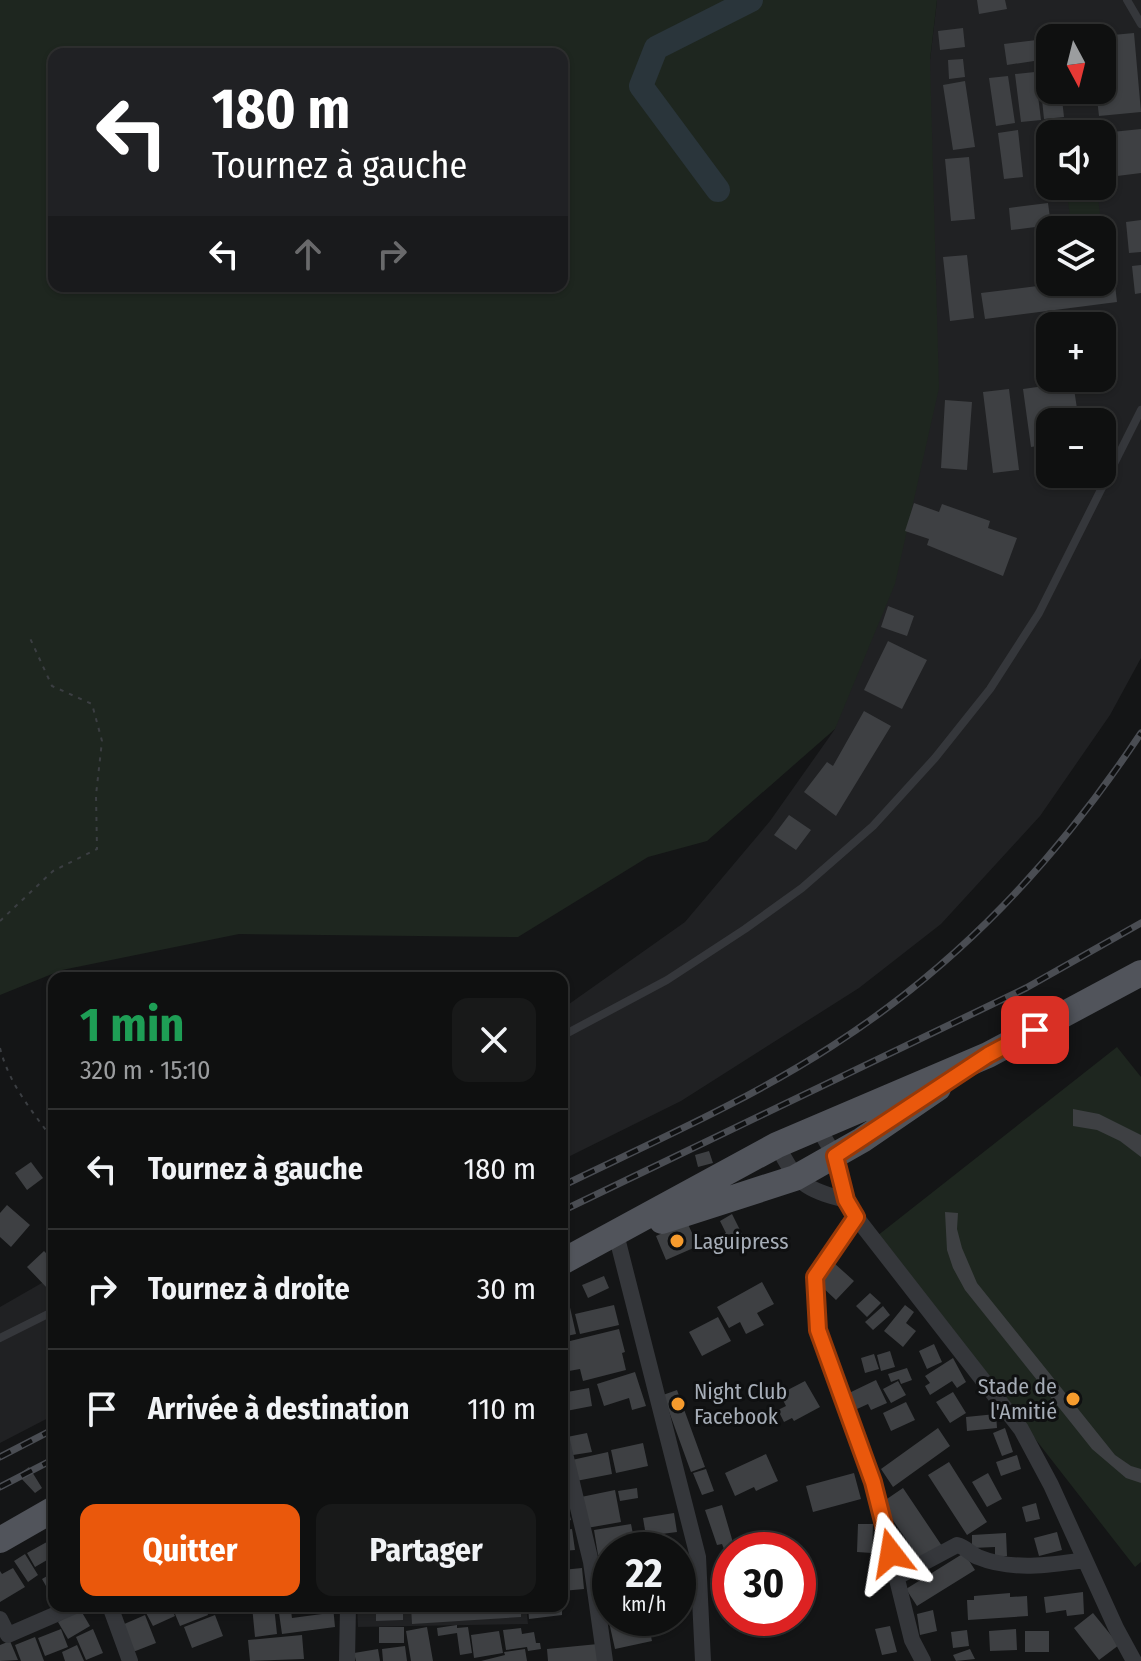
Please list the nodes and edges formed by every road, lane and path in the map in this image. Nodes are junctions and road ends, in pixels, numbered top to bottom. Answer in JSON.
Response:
{"nodes":[{"id":1,"x":1127,"y":0,"type":"edge"},
{"id":2,"x":1141,"y":24,"type":"edge"},
{"id":3,"x":1141,"y":410,"type":"edge"},
{"id":4,"x":29,"y":636,"type":"dead end"},
{"id":5,"x":0,"y":921,"type":"edge"},
{"id":6,"x":1141,"y":973,"type":"edge"},
{"id":7,"x":568,"y":1033,"type":"edge"},
{"id":8,"x":0,"y":1048,"type":"edge"},
{"id":9,"x":988,"y":1055,"type":"junction"},
{"id":10,"x":817,"y":1126,"type":"junction"},
{"id":11,"x":48,"y":1133,"type":"edge"},
{"id":12,"x":777,"y":1145,"type":"junction"},
{"id":13,"x":835,"y":1156,"type":"junction"},
{"id":14,"x":795,"y":1178,"type":"junction"},
{"id":15,"x":846,"y":1200,"type":"junction"},
{"id":16,"x":856,"y":1217,"type":"junction"},
{"id":17,"x":616,"y":1234,"type":"junction"},
{"id":18,"x":568,"y":1259,"type":"edge"},
{"id":19,"x":48,"y":1314,"type":"edge"},
{"id":20,"x":0,"y":1338,"type":"edge"},
{"id":21,"x":568,"y":1466,"type":"edge"},
{"id":22,"x":48,"y":1512,"type":"edge"},
{"id":23,"x":0,"y":1540,"type":"edge"},
{"id":24,"x":1085,"y":1560,"type":"junction"},
{"id":25,"x":897,"y":1577,"type":"junction"},
{"id":26,"x":61,"y":1612,"type":"edge"},
{"id":27,"x":112,"y":1612,"type":"edge"},
{"id":28,"x":348,"y":1612,"type":"edge"},
{"id":29,"x":0,"y":1619,"type":"edge"},
{"id":30,"x":130,"y":1661,"type":"edge"},
{"id":31,"x":347,"y":1661,"type":"edge"},
{"id":32,"x":605,"y":1661,"type":"edge"},
{"id":33,"x":703,"y":1661,"type":"edge"},
{"id":34,"x":923,"y":1661,"type":"edge"},
{"id":35,"x":1134,"y":1661,"type":"edge"}],
"edges":[{"from":1,"to":2,"type":"lane"},
{"from":3,"to":7,"type":"lane"},
{"from":4,"to":5,"type":"path"},
{"from":6,"to":9,"type":"main road"},
{"from":8,"to":11,"type":"path"},
{"from":9,"to":10,"type":"main road"},
{"from":9,"to":13,"type":"main road"},
{"from":10,"to":12,"type":"main road"},
{"from":10,"to":13,"type":"street"},
{"from":12,"to":14,"type":"street"},
{"from":12,"to":17,"type":"main road"},
{"from":13,"to":14,"type":"main road"},
{"from":13,"to":15,"type":"street"},
{"from":14,"to":15,"type":"street"},
{"from":14,"to":17,"type":"main road"},
{"from":15,"to":16,"type":"street"},
{"from":16,"to":24,"type":"street"},
{"from":16,"to":25,"type":"street"},
{"from":17,"to":18,"type":"main road"},
{"from":17,"to":33,"type":"street"},
{"from":19,"to":20,"type":"lane"},
{"from":21,"to":32,"type":"street"},
{"from":22,"to":23,"type":"main road"},
{"from":24,"to":25,"type":"street"},
{"from":24,"to":35,"type":"street"},
{"from":25,"to":34,"type":"street"},
{"from":26,"to":29,"type":"street"},
{"from":27,"to":30,"type":"street"},
{"from":28,"to":31,"type":"street"}]}
